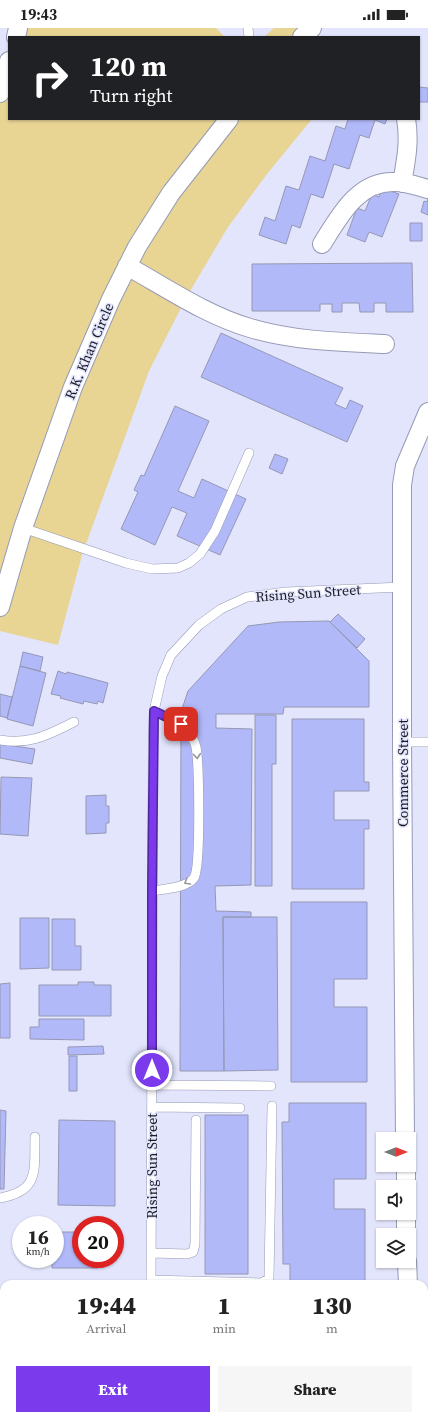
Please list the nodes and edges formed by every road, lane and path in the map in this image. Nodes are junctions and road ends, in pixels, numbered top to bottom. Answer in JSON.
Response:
{"nodes":[{"id":1,"x":312,"y":28,"type":"edge"},
{"id":2,"x":303,"y":36,"type":"edge"},
{"id":3,"x":8,"y":65,"type":"edge"},
{"id":4,"x":0,"y":93,"type":"edge"},
{"id":5,"x":228,"y":120,"type":"edge"},
{"id":6,"x":406,"y":120,"type":"edge"},
{"id":7,"x":402,"y":183,"type":"junction"},
{"id":8,"x":428,"y":189,"type":"edge"},
{"id":9,"x":322,"y":244,"type":"dead end"},
{"id":10,"x":128,"y":266,"type":"junction"},
{"id":11,"x":385,"y":344,"type":"dead end"},
{"id":12,"x":428,"y":412,"type":"edge"},
{"id":13,"x":249,"y":453,"type":"dead end"},
{"id":14,"x":23,"y":528,"type":"junction"},
{"id":15,"x":402,"y":587,"type":"junction"},
{"id":16,"x":0,"y":607,"type":"edge"},
{"id":17,"x":154,"y":711,"type":"junction"},
{"id":18,"x":74,"y":722,"type":"dead end"},
{"id":19,"x":0,"y":740,"type":"edge"},
{"id":20,"x":402,"y":742,"type":"junction"},
{"id":21,"x":428,"y":742,"type":"edge"},
{"id":22,"x":152,"y":891,"type":"junction"},
{"id":23,"x":153,"y":1086,"type":"junction"},
{"id":24,"x":271,"y":1086,"type":"dead end"},
{"id":25,"x":272,"y":1106,"type":"dead end"},
{"id":26,"x":152,"y":1107,"type":"junction"},
{"id":27,"x":240,"y":1108,"type":"dead end"},
{"id":28,"x":196,"y":1120,"type":"dead end"},
{"id":29,"x":405,"y":1132,"type":"edge"},
{"id":30,"x":35,"y":1137,"type":"dead end"},
{"id":31,"x":0,"y":1198,"type":"edge"},
{"id":32,"x":152,"y":1253,"type":"junction"},
{"id":33,"x":407,"y":1268,"type":"edge"},
{"id":34,"x":151,"y":1280,"type":"edge"},
{"id":35,"x":267,"y":1280,"type":"edge"},
{"id":36,"x":408,"y":1280,"type":"edge"}],
"edges":[{"from":1,"to":2,"type":"street"},
{"from":3,"to":4,"type":"street"},
{"from":5,"to":10,"type":"street","name":"R.K. Khan Circle"},
{"from":6,"to":7,"type":"street"},
{"from":7,"to":8,"type":"street"},
{"from":7,"to":9,"type":"street"},
{"from":10,"to":11,"type":"street"},
{"from":10,"to":14,"type":"street","name":"R.K. Khan Circle"},
{"from":12,"to":15,"type":"street","name":"Commerce Street"},
{"from":13,"to":14,"type":"lane"},
{"from":14,"to":16,"type":"street","name":"R.K. Khan Circle"},
{"from":15,"to":17,"type":"lane","name":"Rising Sun Street"},
{"from":15,"to":20,"type":"street","name":"Commerce Street"},
{"from":17,"to":22,"type":"lane","name":"Rising Sun Street"},
{"from":17,"to":22,"type":"lane","one_way":true},
{"from":18,"to":19,"type":"lane"},
{"from":20,"to":21,"type":"lane"},
{"from":20,"to":29,"type":"street","name":"Commerce Street"},
{"from":22,"to":23,"type":"lane","name":"Rising Sun Street"},
{"from":23,"to":24,"type":"lane"},
{"from":23,"to":26,"type":"lane","name":"Rising Sun Street"},
{"from":25,"to":35,"type":"lane"},
{"from":26,"to":27,"type":"lane"},
{"from":26,"to":32,"type":"lane","name":"Rising Sun Street"},
{"from":28,"to":32,"type":"lane"},
{"from":30,"to":31,"type":"lane"},
{"from":32,"to":34,"type":"lane","name":"Rising Sun Street"},
{"from":33,"to":36,"type":"street"}]}
